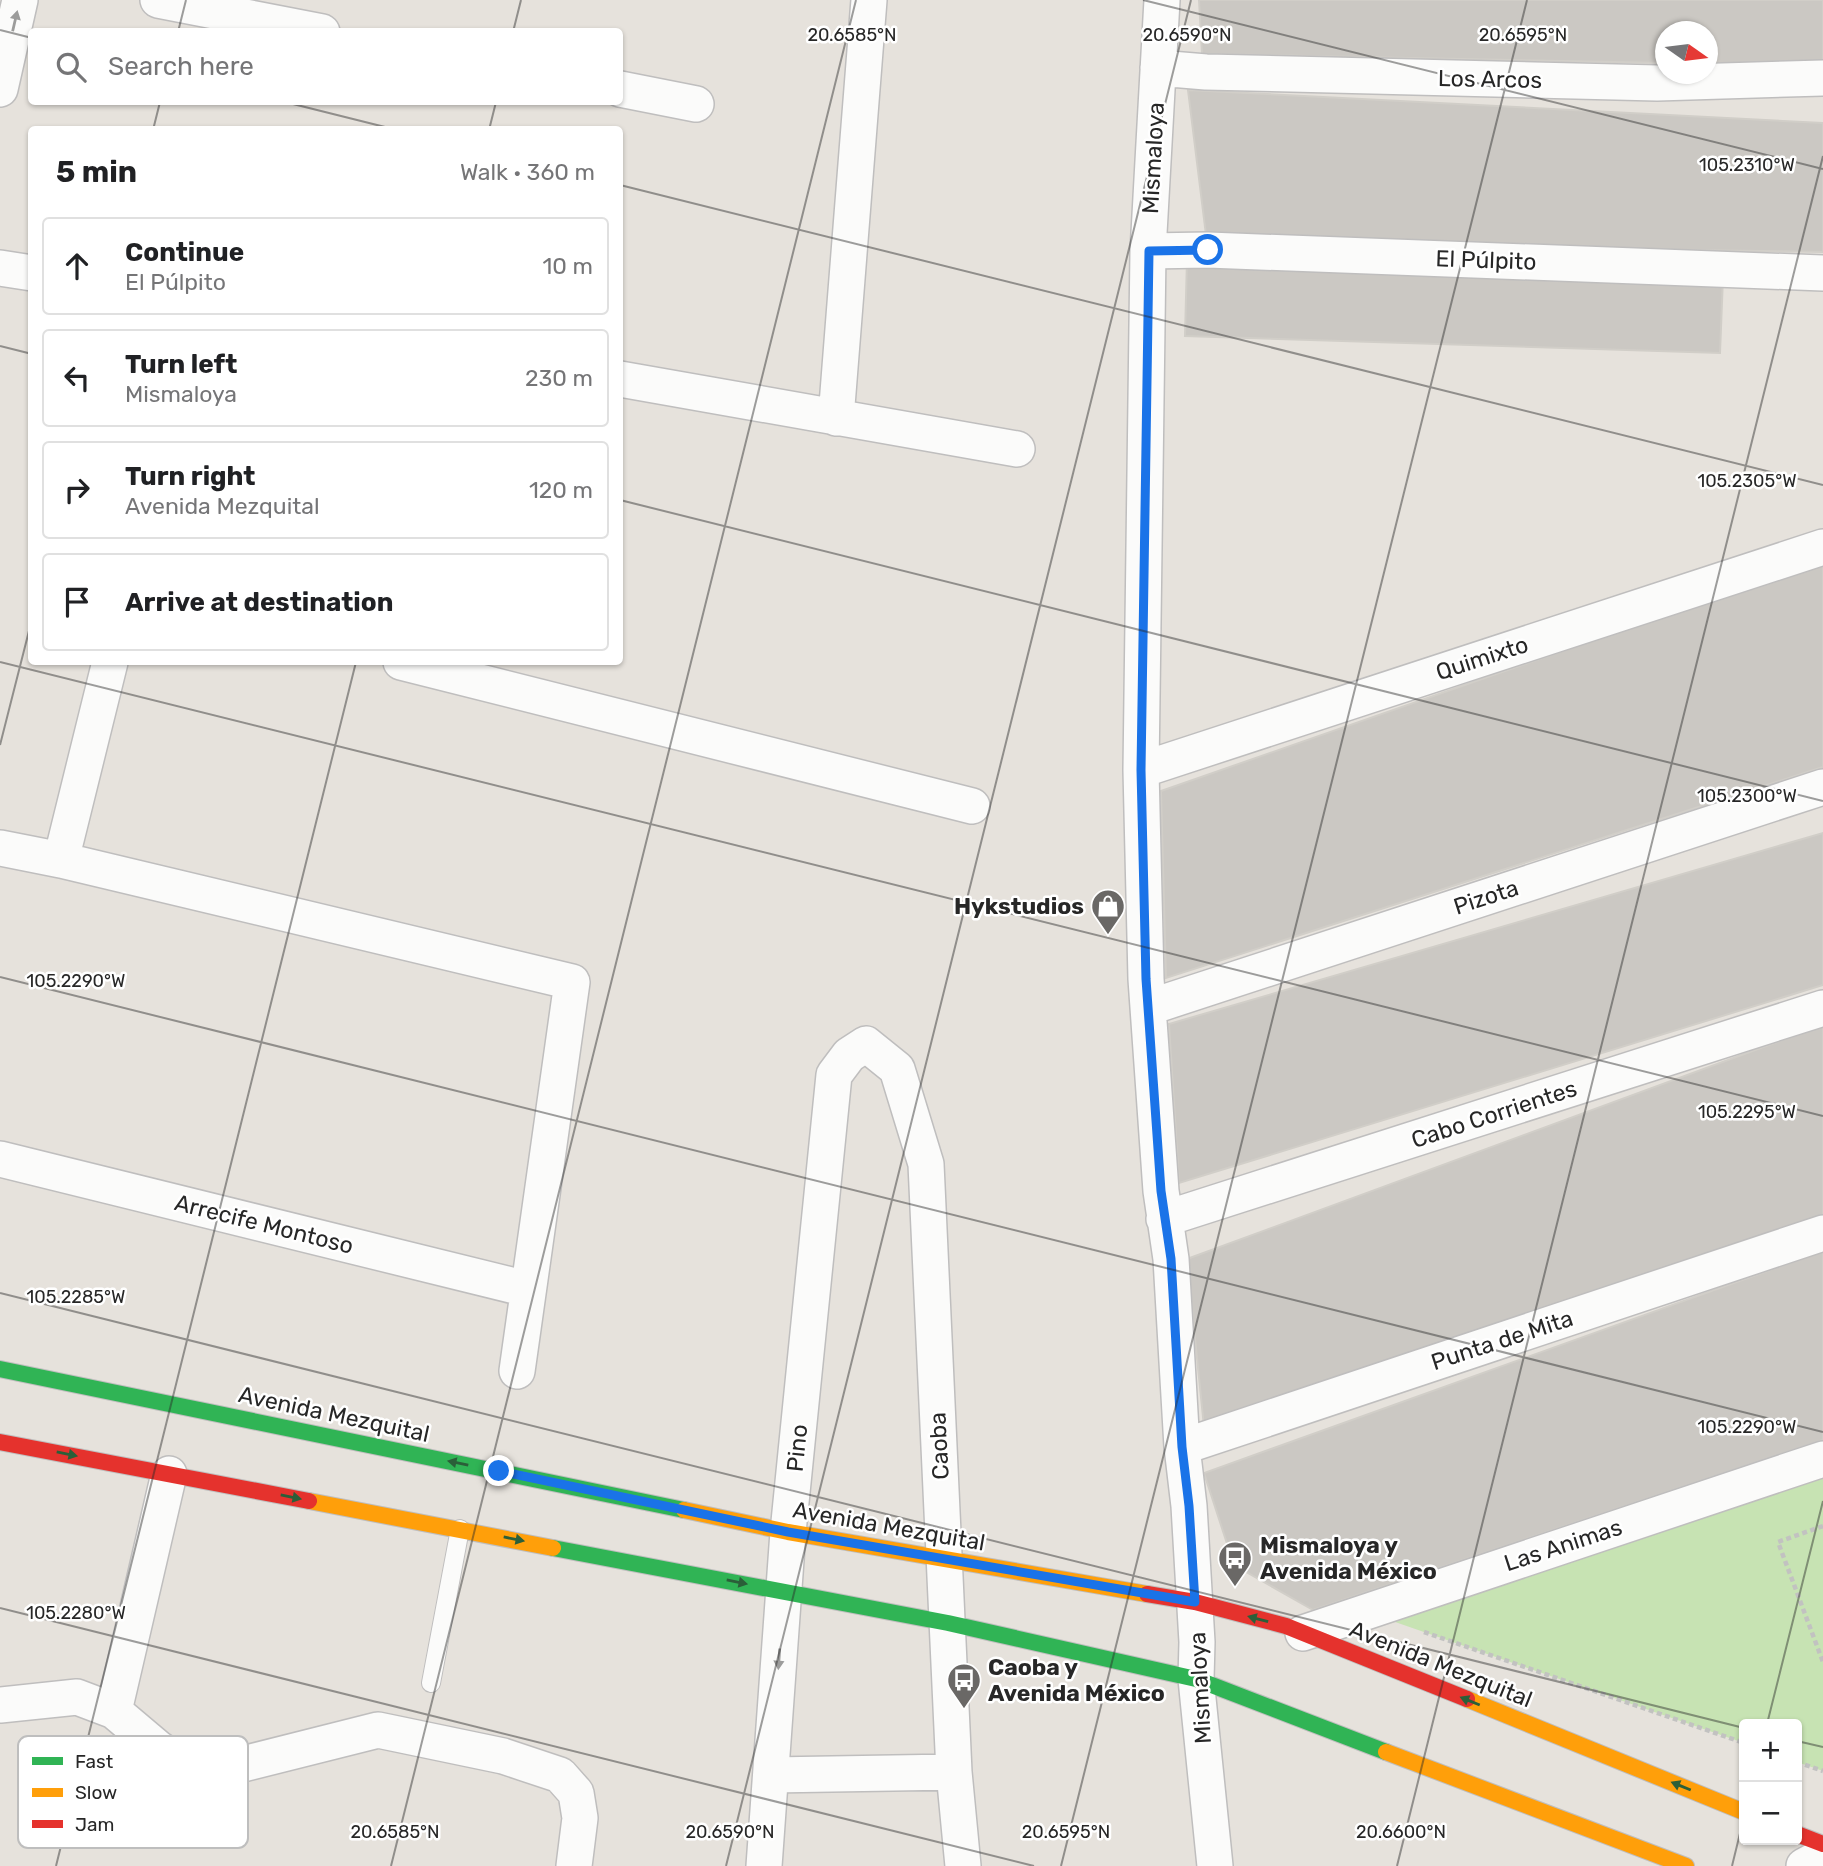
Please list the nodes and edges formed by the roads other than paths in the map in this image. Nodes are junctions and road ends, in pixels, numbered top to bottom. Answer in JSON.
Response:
{"nodes":[{"id":1,"x":20,"y":0,"type":"edge"},
{"id":2,"x":158,"y":0,"type":"edge"},
{"id":3,"x":869,"y":0,"type":"edge"},
{"id":4,"x":1162,"y":0,"type":"edge"},
{"id":5,"x":302,"y":28,"type":"edge"},
{"id":6,"x":1158,"y":68,"type":"junction"},
{"id":7,"x":1823,"y":78,"type":"edge"},
{"id":8,"x":0,"y":89,"type":"edge"},
{"id":9,"x":623,"y":90,"type":"edge"},
{"id":10,"x":696,"y":104,"type":"dead end"},
{"id":11,"x":1149,"y":251,"type":"junction"},
{"id":12,"x":0,"y":268,"type":"edge"},
{"id":13,"x":28,"y":272,"type":"edge"},
{"id":14,"x":1823,"y":273,"type":"edge"},
{"id":15,"x":623,"y":380,"type":"edge"},
{"id":16,"x":836,"y":418,"type":"junction"},
{"id":17,"x":1017,"y":449,"type":"dead end"},
{"id":18,"x":1823,"y":547,"type":"edge"},
{"id":19,"x":109,"y":665,"type":"edge"},
{"id":20,"x":413,"y":665,"type":"edge"},
{"id":21,"x":1141,"y":770,"type":"junction"},
{"id":22,"x":1823,"y":787,"type":"edge"},
{"id":23,"x":972,"y":806,"type":"dead end"},
{"id":24,"x":0,"y":848,"type":"edge"},
{"id":25,"x":61,"y":860,"type":"junction"},
{"id":26,"x":1150,"y":1007,"type":"junction"},
{"id":27,"x":1823,"y":1008,"type":"edge"},
{"id":28,"x":866,"y":1044,"type":"joint"},
{"id":29,"x":0,"y":1158,"type":"edge"},
{"id":30,"x":1164,"y":1219,"type":"junction"},
{"id":31,"x":1823,"y":1233,"type":"edge"},
{"id":32,"x":527,"y":1289,"type":"junction"},
{"id":33,"x":0,"y":1369,"type":"edge"},
{"id":34,"x":517,"y":1371,"type":"dead end"},
{"id":35,"x":0,"y":1441,"type":"edge"},
{"id":36,"x":1182,"y":1447,"type":"junction"},
{"id":37,"x":1823,"y":1459,"type":"edge"},
{"id":38,"x":169,"y":1474,"type":"junction"},
{"id":39,"x":460,"y":1529,"type":"junction"},
{"id":40,"x":788,"y":1532,"type":"junction"},
{"id":41,"x":944,"y":1558,"type":"junction"},
{"id":42,"x":783,"y":1591,"type":"junction"},
{"id":43,"x":1195,"y":1602,"type":"junction"},
{"id":44,"x":948,"y":1623,"type":"junction"},
{"id":45,"x":1303,"y":1633,"type":"junction"},
{"id":46,"x":1196,"y":1679,"type":"junction"},
{"id":47,"x":430,"y":1683,"type":"dead end"},
{"id":48,"x":0,"y":1705,"type":"edge"},
{"id":49,"x":114,"y":1711,"type":"junction"},
{"id":50,"x":144,"y":1736,"type":"edge"},
{"id":51,"x":248,"y":1763,"type":"edge"},
{"id":52,"x":954,"y":1772,"type":"junction"},
{"id":53,"x":771,"y":1774,"type":"junction"},
{"id":54,"x":1739,"y":1810,"type":"edge"},
{"id":55,"x":1802,"y":1836,"type":"edge"},
{"id":56,"x":1823,"y":1844,"type":"edge"},
{"id":57,"x":1823,"y":1856,"type":"edge"},
{"id":58,"x":574,"y":1866,"type":"edge"},
{"id":59,"x":764,"y":1866,"type":"edge"},
{"id":60,"x":962,"y":1866,"type":"edge"},
{"id":61,"x":1215,"y":1866,"type":"edge"},
{"id":62,"x":1686,"y":1866,"type":"edge"},
{"id":63,"x":1804,"y":1866,"type":"edge"}],
"edges":[{"from":8,"to":1,"type":"street","one_way":true},
{"from":2,"to":5,"type":"street"},
{"from":3,"to":16,"type":"street"},
{"from":4,"to":6,"type":"street","name":"Mismaloya"},
{"from":6,"to":7,"type":"street","name":"Los Arcos"},
{"from":6,"to":11,"type":"street","name":"Mismaloya"},
{"from":9,"to":10,"type":"street"},
{"from":11,"to":14,"type":"street","name":"El Púlpito"},
{"from":11,"to":21,"type":"street","name":"Mismaloya"},
{"from":12,"to":13,"type":"street"},
{"from":15,"to":16,"type":"street"},
{"from":16,"to":17,"type":"street"},
{"from":18,"to":21,"type":"street","name":"Quimixto"},
{"from":19,"to":25,"type":"street"},
{"from":20,"to":23,"type":"street"},
{"from":21,"to":26,"type":"street","name":"Mismaloya"},
{"from":22,"to":26,"type":"street","name":"Pizota"},
{"from":24,"to":25,"type":"street"},
{"from":25,"to":32,"type":"street"},
{"from":26,"to":30,"type":"street","name":"Mismaloya"},
{"from":27,"to":30,"type":"street","name":"Cabo Corrientes"},
{"from":28,"to":40,"type":"street","name":"Pino"},
{"from":28,"to":41,"type":"street","name":"Caoba"},
{"from":29,"to":32,"type":"street","name":"Arrecife Montoso"},
{"from":30,"to":36,"type":"street","name":"Mismaloya"},
{"from":31,"to":36,"type":"street","name":"Punta de Mita"},
{"from":32,"to":34,"type":"street"},
{"from":40,"to":33,"type":"main road","name":"Avenida Mezquital","one_way":true},
{"from":35,"to":38,"type":"main road","one_way":true},
{"from":36,"to":43,"type":"street","name":"Mismaloya"},
{"from":37,"to":45,"type":"street","name":"Las Animas"},
{"from":38,"to":39,"type":"main road","one_way":true},
{"from":38,"to":49,"type":"street"},
{"from":39,"to":42,"type":"main road","one_way":true},
{"from":39,"to":47,"type":"lane"},
{"from":40,"to":41,"type":"main road","name":"Avenida Mezquital"},
{"from":40,"to":42,"type":"street","name":"Pino"},
{"from":41,"to":43,"type":"main road","name":"Avenida Mezquital"},
{"from":41,"to":44,"type":"street","name":"Caoba"},
{"from":42,"to":44,"type":"main road"},
{"from":42,"to":53,"type":"street","name":"Pino","one_way":true},
{"from":45,"to":43,"type":"main road","name":"Avenida Mezquital","one_way":true},
{"from":43,"to":46,"type":"street","name":"Mismaloya"},
{"from":44,"to":46,"type":"main road"},
{"from":44,"to":52,"type":"street","name":"Caoba"},
{"from":54,"to":45,"type":"main road","name":"Avenida Mezquital","one_way":true},
{"from":46,"to":61,"type":"street","name":"Mismaloya"},
{"from":46,"to":62,"type":"main road"},
{"from":48,"to":49,"type":"street"},
{"from":49,"to":50,"type":"street"},
{"from":51,"to":58,"type":"street"},
{"from":52,"to":53,"type":"street"},
{"from":52,"to":60,"type":"street","name":"Caoba"},
{"from":53,"to":59,"type":"street","name":"Pino"},
{"from":55,"to":56,"type":"main road"},
{"from":57,"to":63,"type":"street"}]}
